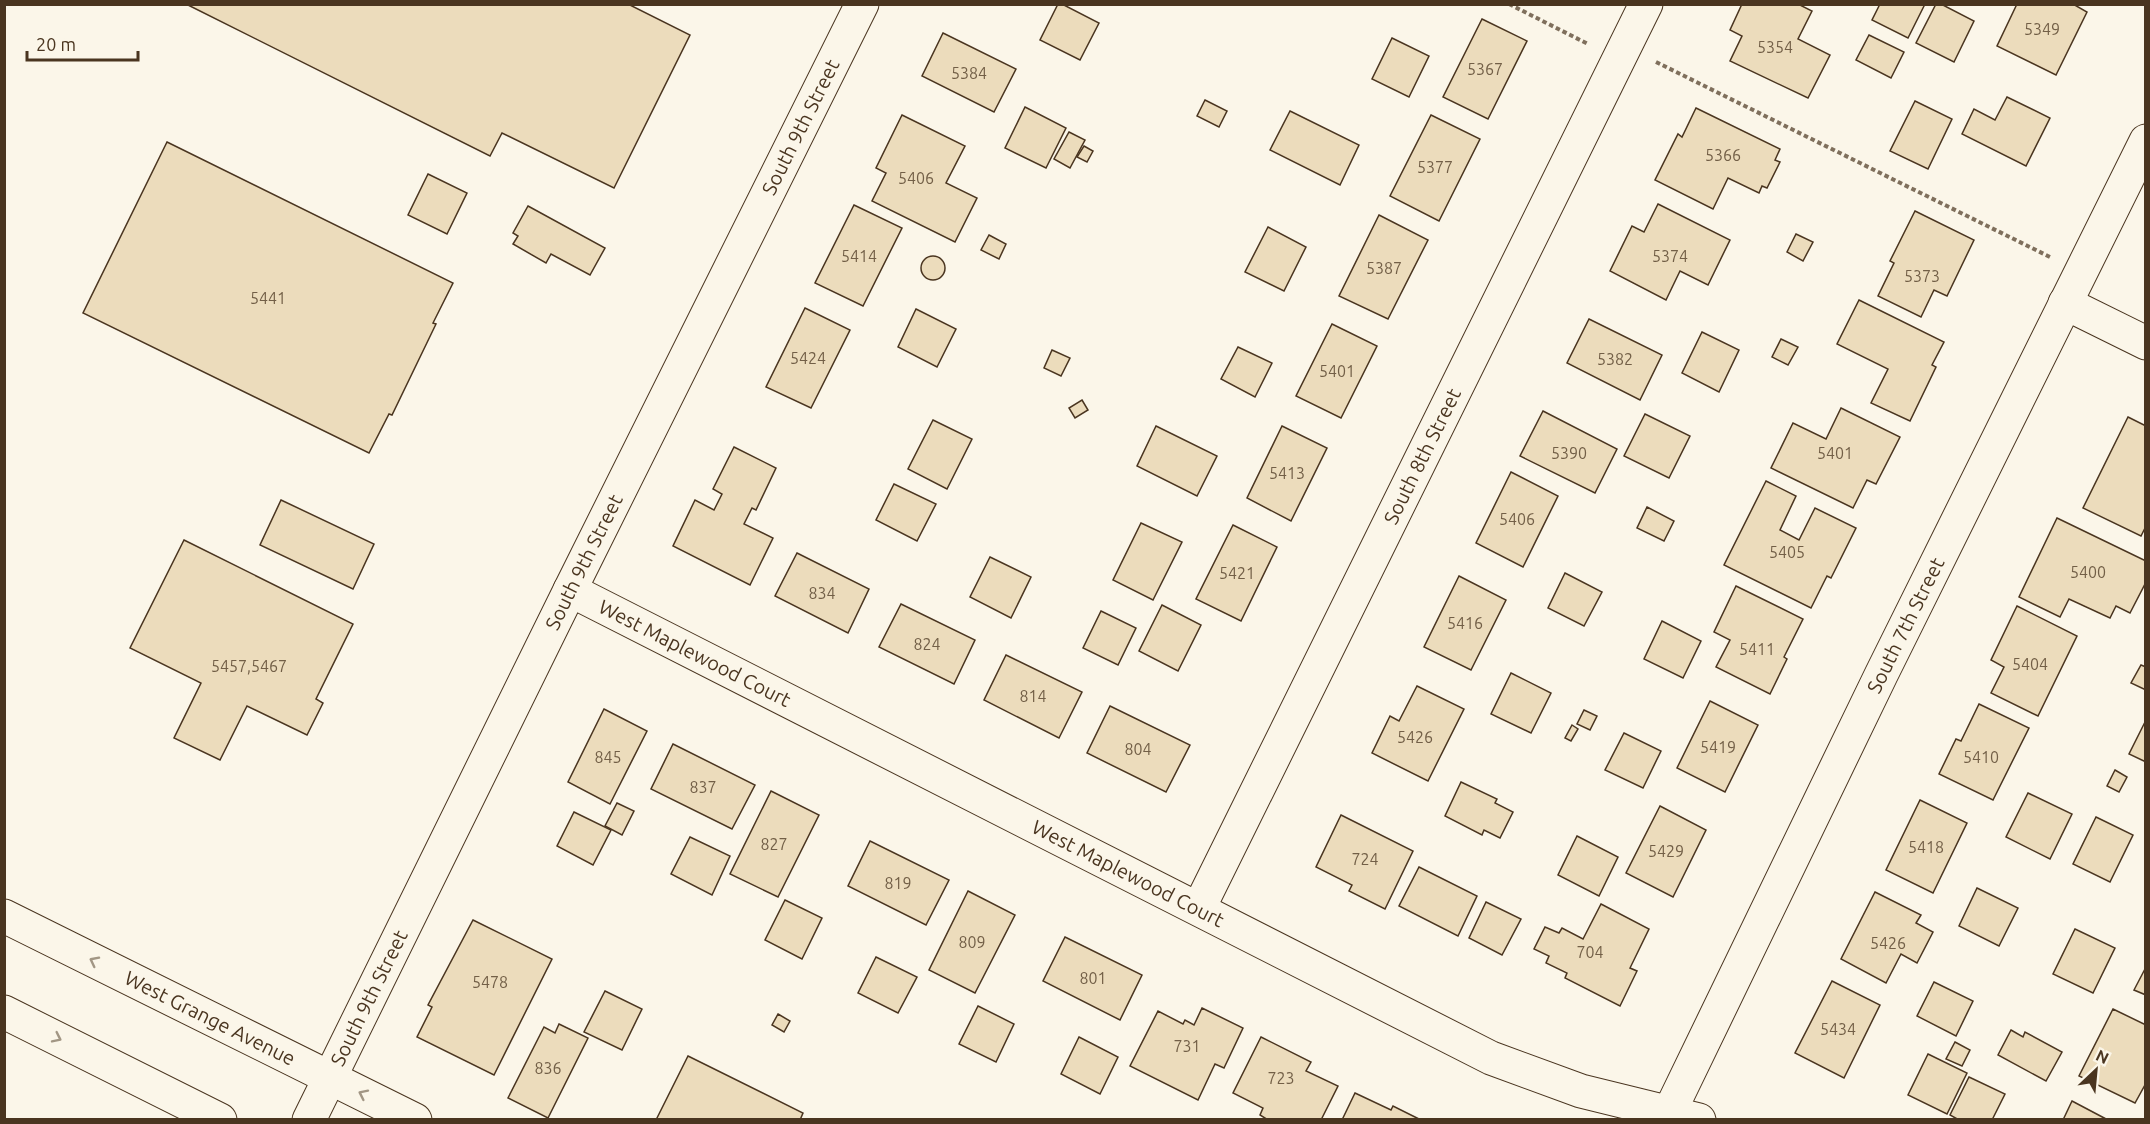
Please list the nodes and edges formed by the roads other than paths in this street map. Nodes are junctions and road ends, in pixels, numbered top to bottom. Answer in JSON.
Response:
{"nodes":[{"id":1,"x":862,"y":4,"type":"edge"},
{"id":2,"x":1646,"y":4,"type":"edge"},
{"id":3,"x":2145,"y":141,"type":"edge"},
{"id":4,"x":2065,"y":303,"type":"junction"},
{"id":5,"x":2145,"y":343,"type":"edge"},
{"id":6,"x":570,"y":590,"type":"junction"},
{"id":7,"x":1199,"y":908,"type":"junction"},
{"id":8,"x":4,"y":916,"type":"edge"},
{"id":9,"x":4,"y":1012,"type":"edge"},
{"id":10,"x":331,"y":1078,"type":"junction"},
{"id":11,"x":1684,"y":1116,"type":"edge"},
{"id":12,"x":220,"y":1119,"type":"edge"},
{"id":13,"x":309,"y":1119,"type":"edge"},
{"id":14,"x":415,"y":1119,"type":"edge"}],
"edges":[{"from":1,"to":6,"type":"street","name":"South 9th Street"},
{"from":2,"to":7,"type":"street","name":"South 8th Street"},
{"from":3,"to":4,"type":"street","name":"South 7th Street"},
{"from":4,"to":5,"type":"street"},
{"from":4,"to":11,"type":"street","name":"South 7th Street"},
{"from":6,"to":7,"type":"street","name":"West Maplewood Court"},
{"from":6,"to":10,"type":"street","name":"South 9th Street"},
{"from":7,"to":11,"type":"street","name":"West Maplewood Court"},
{"from":10,"to":8,"type":"street","name":"West Grange Avenue","one_way":true},
{"from":9,"to":12,"type":"street","one_way":true},
{"from":10,"to":13,"type":"street","name":"South 9th Street"},
{"from":14,"to":10,"type":"street","name":"West Grange Avenue","one_way":true}]}
